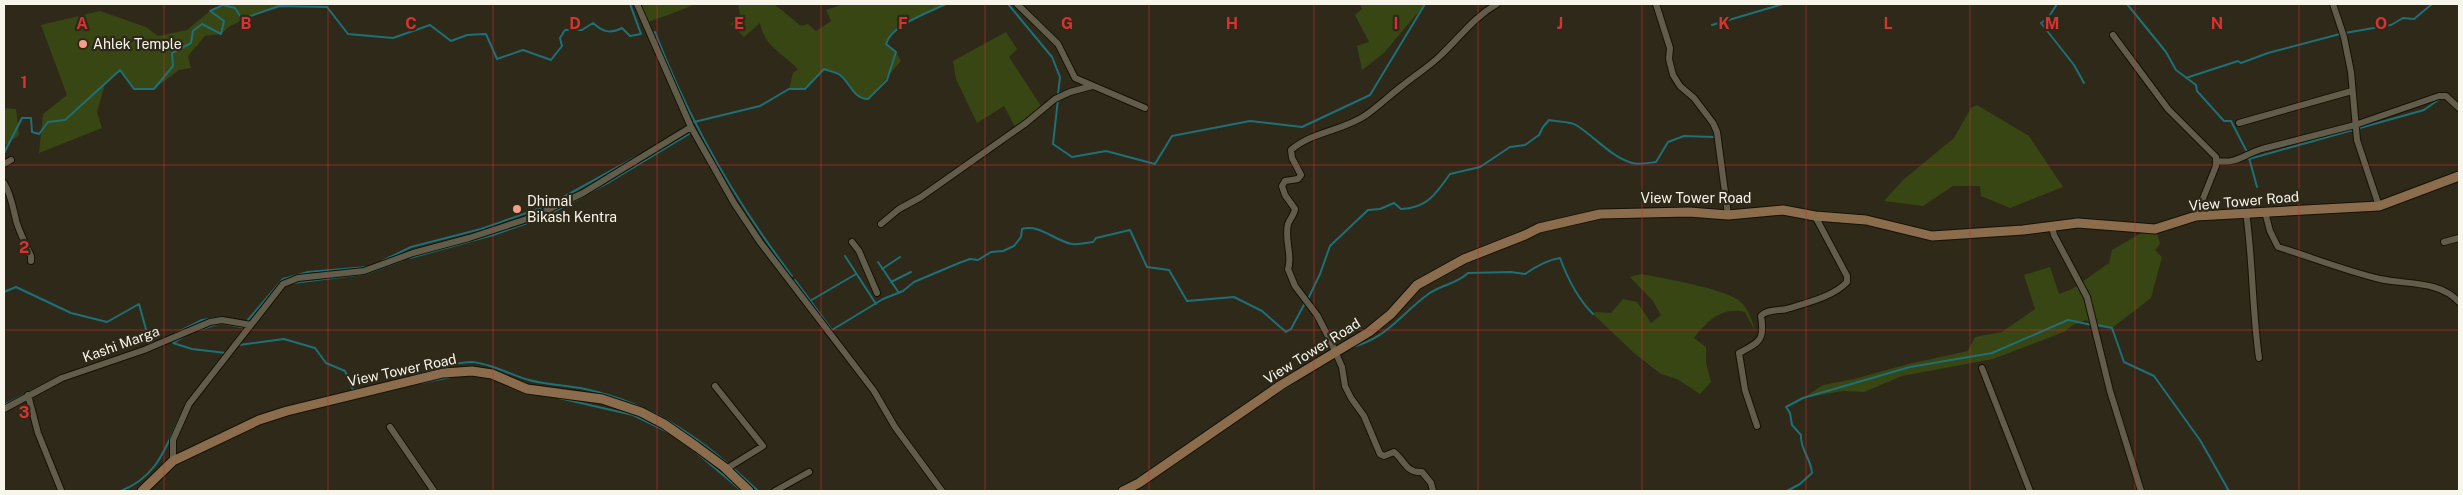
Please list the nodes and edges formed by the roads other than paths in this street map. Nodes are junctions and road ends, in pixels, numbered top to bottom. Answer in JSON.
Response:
{"nodes":[{"id":1,"x":637,"y":4,"type":"edge"},
{"id":2,"x":1017,"y":4,"type":"edge"},
{"id":3,"x":1497,"y":4,"type":"edge"},
{"id":4,"x":1656,"y":4,"type":"edge"},
{"id":5,"x":2333,"y":4,"type":"edge"},
{"id":6,"x":2113,"y":35,"type":"dead end"},
{"id":7,"x":1092,"y":86,"type":"junction"},
{"id":8,"x":2352,"y":91,"type":"junction"},
{"id":9,"x":1145,"y":108,"type":"dead end"},
{"id":10,"x":2459,"y":108,"type":"edge"},
{"id":11,"x":2239,"y":123,"type":"dead end"},
{"id":12,"x":2355,"y":125,"type":"junction"},
{"id":13,"x":691,"y":127,"type":"junction"},
{"id":14,"x":11,"y":160,"type":"dead end"},
{"id":15,"x":2217,"y":161,"type":"junction"},
{"id":16,"x":4,"y":164,"type":"edge"},
{"id":17,"x":2459,"y":176,"type":"edge"},
{"id":18,"x":4,"y":183,"type":"edge"},
{"id":19,"x":2379,"y":206,"type":"junction"},
{"id":20,"x":2246,"y":212,"type":"junction"},
{"id":21,"x":2265,"y":212,"type":"junction"},
{"id":22,"x":1728,"y":215,"type":"junction"},
{"id":23,"x":1815,"y":216,"type":"junction"},
{"id":24,"x":2196,"y":216,"type":"junction"},
{"id":25,"x":881,"y":224,"type":"dead end"},
{"id":26,"x":2052,"y":227,"type":"junction"},
{"id":27,"x":2459,"y":238,"type":"edge"},
{"id":28,"x":852,"y":242,"type":"dead end"},
{"id":29,"x":2444,"y":242,"type":"dead end"},
{"id":30,"x":31,"y":261,"type":"dead end"},
{"id":31,"x":876,"y":293,"type":"dead end"},
{"id":32,"x":2459,"y":302,"type":"edge"},
{"id":33,"x":251,"y":325,"type":"junction"},
{"id":34,"x":1335,"y":351,"type":"junction"},
{"id":35,"x":2259,"y":358,"type":"dead end"},
{"id":36,"x":1982,"y":368,"type":"dead end"},
{"id":37,"x":715,"y":386,"type":"dead end"},
{"id":38,"x":28,"y":395,"type":"junction"},
{"id":39,"x":4,"y":409,"type":"edge"},
{"id":40,"x":1758,"y":426,"type":"dead end"},
{"id":41,"x":390,"y":427,"type":"dead end"},
{"id":42,"x":173,"y":461,"type":"junction"},
{"id":43,"x":726,"y":469,"type":"junction"},
{"id":44,"x":809,"y":472,"type":"dead end"},
{"id":45,"x":61,"y":490,"type":"edge"},
{"id":46,"x":142,"y":491,"type":"edge"},
{"id":47,"x":434,"y":491,"type":"edge"},
{"id":48,"x":749,"y":491,"type":"edge"},
{"id":49,"x":775,"y":491,"type":"edge"},
{"id":50,"x":942,"y":491,"type":"edge"},
{"id":51,"x":1123,"y":491,"type":"edge"},
{"id":52,"x":1433,"y":491,"type":"edge"},
{"id":53,"x":2030,"y":491,"type":"edge"},
{"id":54,"x":2141,"y":491,"type":"edge"}],
"edges":[{"from":1,"to":13,"type":"street"},
{"from":2,"to":7,"type":"street"},
{"from":3,"to":34,"type":"street"},
{"from":4,"to":22,"type":"street"},
{"from":5,"to":8,"type":"street"},
{"from":6,"to":15,"type":"street"},
{"from":7,"to":9,"type":"street"},
{"from":7,"to":25,"type":"street"},
{"from":8,"to":11,"type":"street"},
{"from":8,"to":12,"type":"street"},
{"from":10,"to":12,"type":"street"},
{"from":12,"to":15,"type":"street"},
{"from":12,"to":19,"type":"street"},
{"from":13,"to":33,"type":"street"},
{"from":13,"to":50,"type":"street"},
{"from":14,"to":16,"type":"street"},
{"from":15,"to":24,"type":"street"},
{"from":17,"to":19,"type":"street","name":"View Tower Road"},
{"from":18,"to":30,"type":"street"},
{"from":19,"to":21,"type":"street","name":"View Tower Road"},
{"from":20,"to":21,"type":"street","name":"View Tower Road"},
{"from":20,"to":24,"type":"street","name":"View Tower Road"},
{"from":20,"to":35,"type":"street"},
{"from":21,"to":32,"type":"street"},
{"from":22,"to":23,"type":"street","name":"View Tower Road"},
{"from":22,"to":34,"type":"street","name":"View Tower Road"},
{"from":23,"to":26,"type":"street","name":"View Tower Road"},
{"from":23,"to":40,"type":"street"},
{"from":24,"to":26,"type":"street","name":"View Tower Road"},
{"from":26,"to":54,"type":"street"},
{"from":27,"to":29,"type":"street"},
{"from":28,"to":31,"type":"street"},
{"from":33,"to":38,"type":"street","name":"Kashi Marga"},
{"from":33,"to":42,"type":"street"},
{"from":34,"to":51,"type":"street","name":"View Tower Road"},
{"from":34,"to":52,"type":"street"},
{"from":36,"to":53,"type":"street"},
{"from":37,"to":43,"type":"street"},
{"from":38,"to":39,"type":"street","name":"Kashi Marga"},
{"from":38,"to":45,"type":"street"},
{"from":41,"to":47,"type":"street"},
{"from":42,"to":43,"type":"street","name":"View Tower Road"},
{"from":42,"to":46,"type":"street","name":"View Tower Road"},
{"from":43,"to":48,"type":"street","name":"View Tower Road"},
{"from":44,"to":49,"type":"street"}]}
